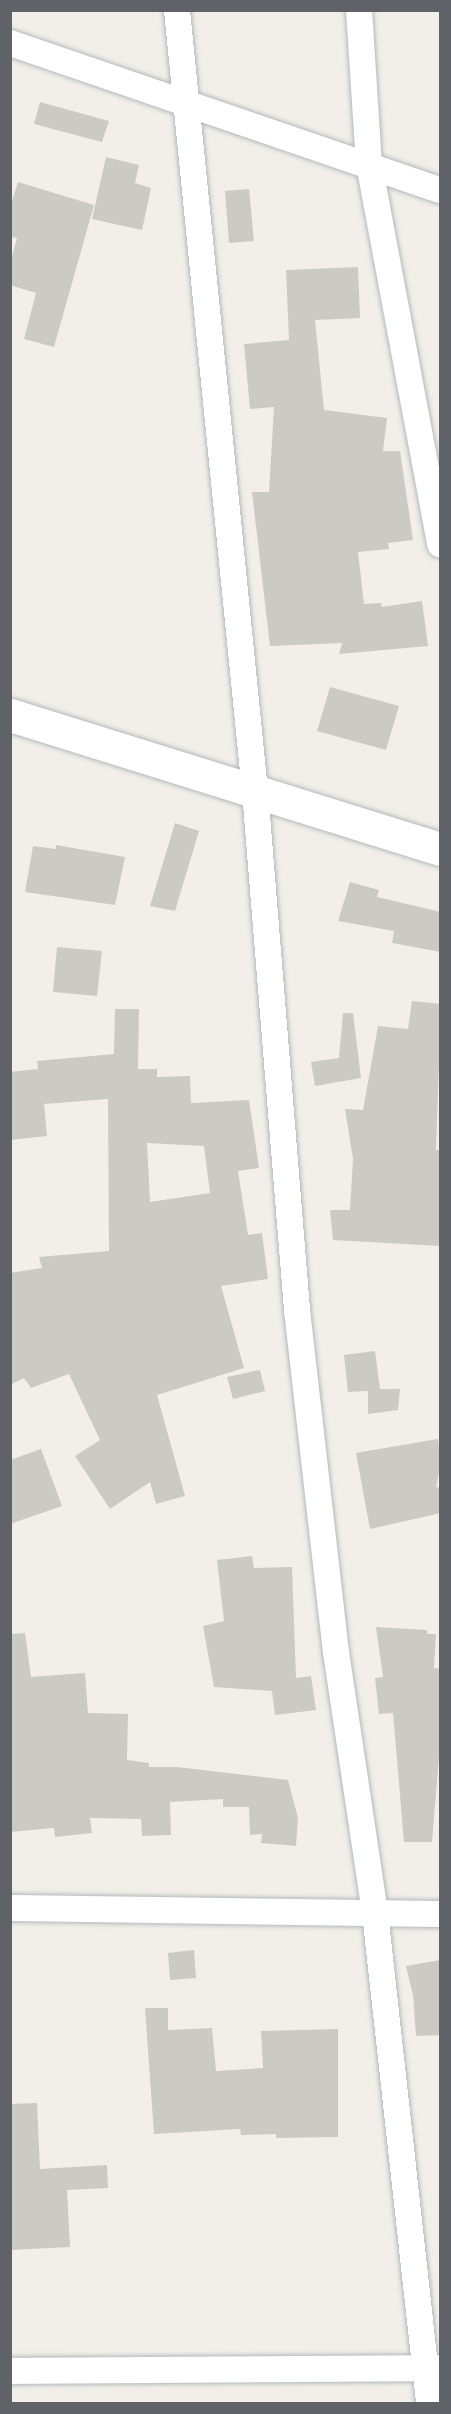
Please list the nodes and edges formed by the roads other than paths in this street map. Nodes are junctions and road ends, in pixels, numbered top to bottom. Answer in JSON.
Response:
{"nodes":[{"id":1,"x":177,"y":10,"type":"edge"},
{"id":2,"x":359,"y":10,"type":"edge"},
{"id":3,"x":10,"y":42,"type":"edge"},
{"id":4,"x":188,"y":104,"type":"junction"},
{"id":5,"x":369,"y":164,"type":"junction"},
{"id":6,"x":441,"y":190,"type":"edge"},
{"id":7,"x":441,"y":544,"type":"edge"},
{"id":8,"x":10,"y":715,"type":"edge"},
{"id":9,"x":255,"y":791,"type":"junction"},
{"id":10,"x":441,"y":849,"type":"edge"},
{"id":11,"x":10,"y":1908,"type":"edge"},
{"id":12,"x":375,"y":1913,"type":"junction"},
{"id":13,"x":441,"y":1914,"type":"edge"},
{"id":14,"x":433,"y":2368,"type":"edge"},
{"id":15,"x":10,"y":2371,"type":"edge"},
{"id":16,"x":429,"y":2403,"type":"edge"}],
"edges":[{"from":1,"to":4,"type":"street"},
{"from":2,"to":5,"type":"street"},
{"from":3,"to":4,"type":"street"},
{"from":4,"to":5,"type":"street"},
{"from":4,"to":9,"type":"street"},
{"from":5,"to":6,"type":"street"},
{"from":5,"to":7,"type":"street"},
{"from":8,"to":9,"type":"street"},
{"from":9,"to":10,"type":"street"},
{"from":9,"to":12,"type":"street"},
{"from":11,"to":12,"type":"street"},
{"from":12,"to":13,"type":"street"},
{"from":12,"to":14,"type":"street"},
{"from":14,"to":15,"type":"street"},
{"from":14,"to":16,"type":"street"}]}
